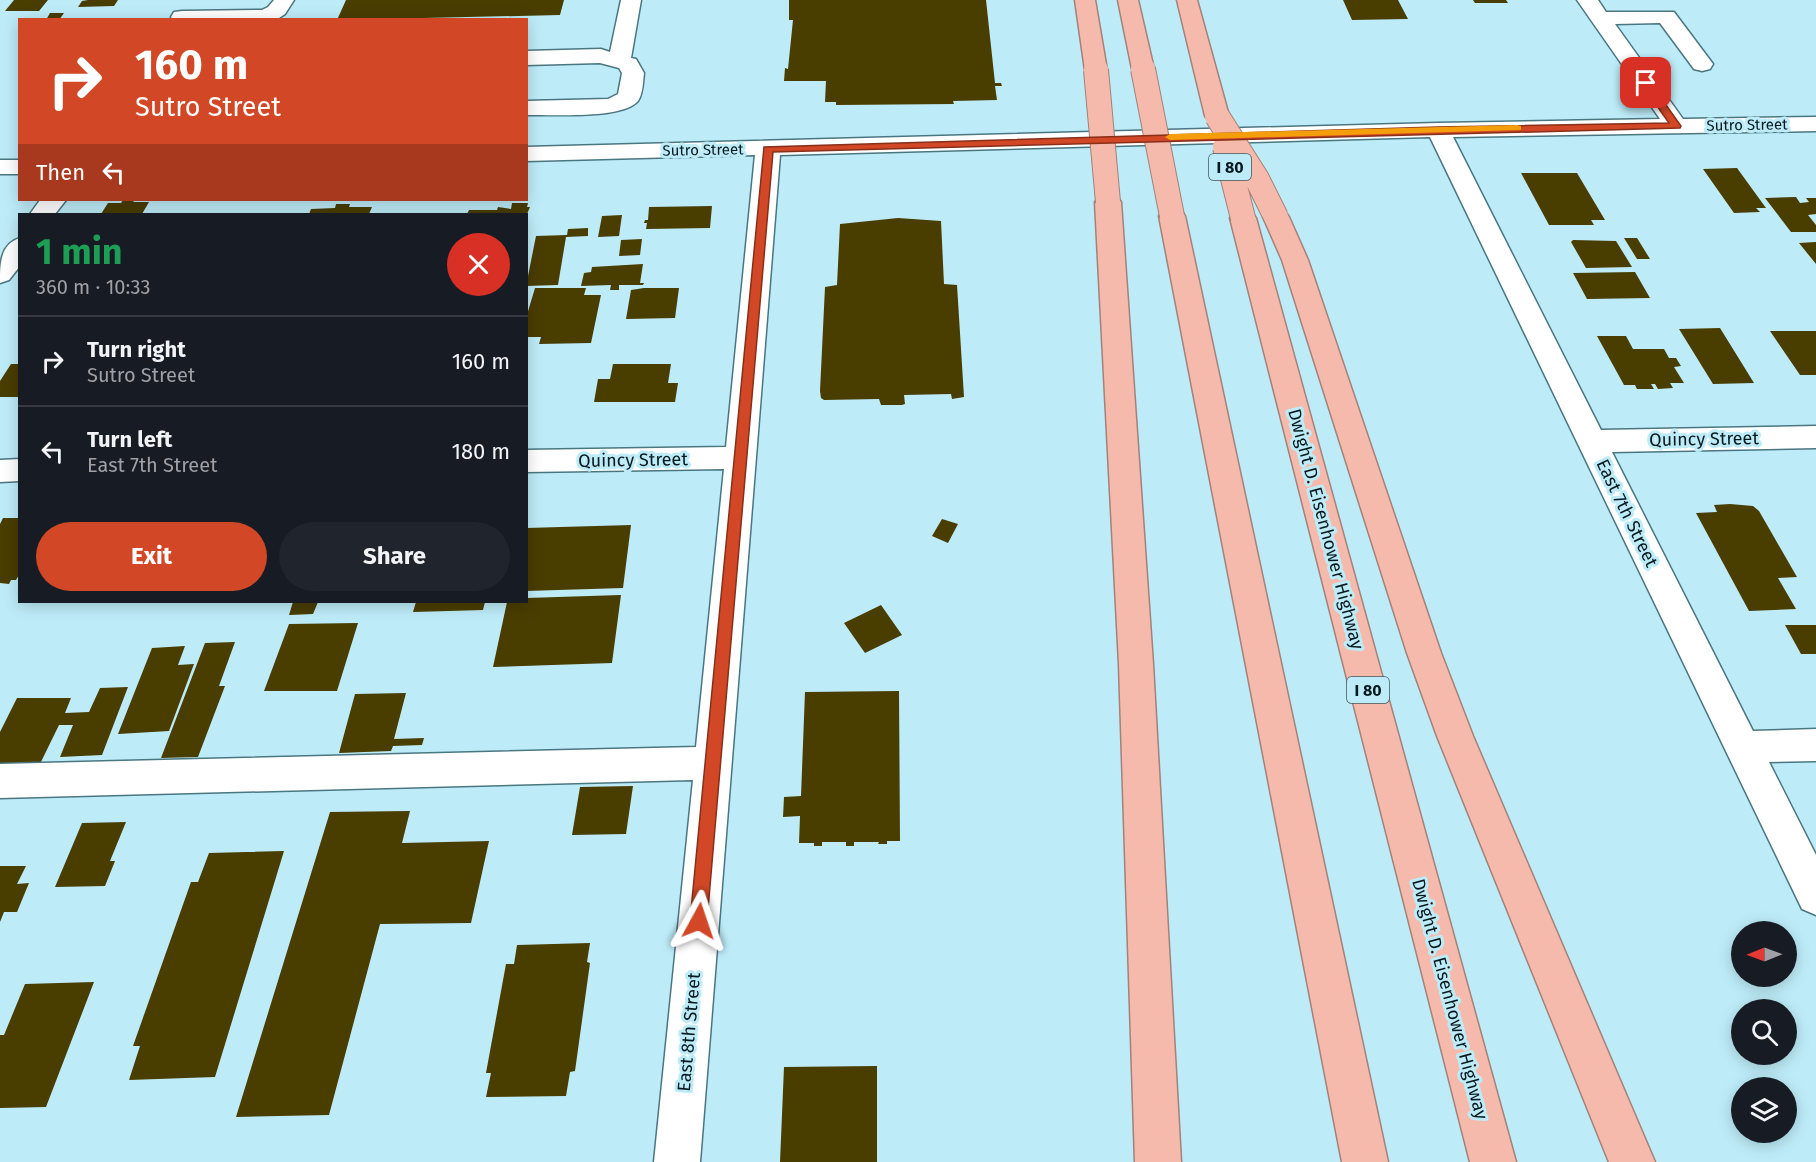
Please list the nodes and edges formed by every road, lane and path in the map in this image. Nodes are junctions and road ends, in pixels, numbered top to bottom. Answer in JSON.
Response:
{"nodes":[{"id":1,"x":284,"y":0,"type":"edge"},
{"id":2,"x":631,"y":0,"type":"edge"},
{"id":3,"x":1085,"y":0,"type":"edge"},
{"id":4,"x":1128,"y":0,"type":"edge"},
{"id":5,"x":1187,"y":0,"type":"edge"},
{"id":6,"x":1587,"y":0,"type":"edge"},
{"id":7,"x":185,"y":12,"type":"edge"},
{"id":8,"x":260,"y":18,"type":"edge"},
{"id":9,"x":1600,"y":18,"type":"junction"},
{"id":10,"x":528,"y":58,"type":"edge"},
{"id":11,"x":619,"y":60,"type":"junction"},
{"id":12,"x":1702,"y":64,"type":"dead end"},
{"id":13,"x":528,"y":108,"type":"edge"},
{"id":14,"x":1217,"y":116,"type":"junction"},
{"id":15,"x":1816,"y":124,"type":"edge"},
{"id":16,"x":1676,"y":126,"type":"junction"},
{"id":17,"x":1438,"y":130,"type":"junction"},
{"id":18,"x":768,"y":149,"type":"junction"},
{"id":19,"x":528,"y":154,"type":"edge"},
{"id":20,"x":0,"y":167,"type":"edge"},
{"id":21,"x":18,"y":167,"type":"edge"},
{"id":22,"x":52,"y":201,"type":"edge"},
{"id":23,"x":43,"y":213,"type":"edge"},
{"id":24,"x":1260,"y":218,"type":"junction"},
{"id":25,"x":18,"y":249,"type":"edge"},
{"id":26,"x":0,"y":274,"type":"edge"},
{"id":27,"x":1816,"y":437,"type":"edge"},
{"id":28,"x":1591,"y":441,"type":"junction"},
{"id":29,"x":739,"y":458,"type":"junction"},
{"id":30,"x":528,"y":461,"type":"edge"},
{"id":31,"x":18,"y":470,"type":"edge"},
{"id":32,"x":0,"y":471,"type":"edge"},
{"id":33,"x":1816,"y":745,"type":"edge"},
{"id":34,"x":1743,"y":747,"type":"junction"},
{"id":35,"x":712,"y":763,"type":"junction"},
{"id":36,"x":0,"y":781,"type":"edge"},
{"id":37,"x":1816,"y":896,"type":"edge"},
{"id":38,"x":677,"y":1162,"type":"edge"},
{"id":39,"x":1158,"y":1162,"type":"edge"},
{"id":40,"x":1365,"y":1162,"type":"edge"},
{"id":41,"x":1494,"y":1162,"type":"edge"},
{"id":42,"x":1632,"y":1162,"type":"edge"}],
"edges":[{"from":1,"to":8,"type":"street"},
{"from":2,"to":11,"type":"street"},
{"from":3,"to":39,"type":"highway","bridge":true},
{"from":4,"to":40,"type":"highway","bridge":true},
{"from":5,"to":14,"type":"highway","name":"Dwight D. Eisenhower Highway","number":"I 80"},
{"from":6,"to":9,"type":"street"},
{"from":7,"to":8,"type":"street"},
{"from":9,"to":12,"type":"street"},
{"from":9,"to":16,"type":"street"},
{"from":10,"to":11,"type":"street"},
{"from":11,"to":13,"type":"street"},
{"from":14,"to":24,"type":"highway","name":"Dwight D. Eisenhower Highway","number":"I 80","bridge":true},
{"from":14,"to":24,"type":"highway","bridge":true},
{"from":15,"to":16,"type":"street","name":"Sutro Street"},
{"from":16,"to":17,"type":"street","name":"Sutro Street"},
{"from":17,"to":18,"type":"street","name":"Sutro Street"},
{"from":17,"to":28,"type":"street","name":"East 7th Street"},
{"from":18,"to":19,"type":"street","name":"Sutro Street"},
{"from":18,"to":29,"type":"street","name":"East 8th Street"},
{"from":20,"to":21,"type":"street"},
{"from":22,"to":23,"type":"street"},
{"from":24,"to":41,"type":"highway","name":"Dwight D. Eisenhower Highway","number":"I 80"},
{"from":24,"to":42,"type":"highway"},
{"from":25,"to":26,"type":"street"},
{"from":27,"to":28,"type":"street","name":"Quincy Street"},
{"from":28,"to":34,"type":"street","name":"East 7th Street"},
{"from":29,"to":30,"type":"street","name":"Quincy Street"},
{"from":29,"to":35,"type":"street","name":"East 8th Street"},
{"from":31,"to":32,"type":"street"},
{"from":33,"to":34,"type":"street"},
{"from":34,"to":37,"type":"street","name":"East 7th Street"},
{"from":35,"to":36,"type":"street"},
{"from":35,"to":38,"type":"street","name":"East 8th Street"}]}
